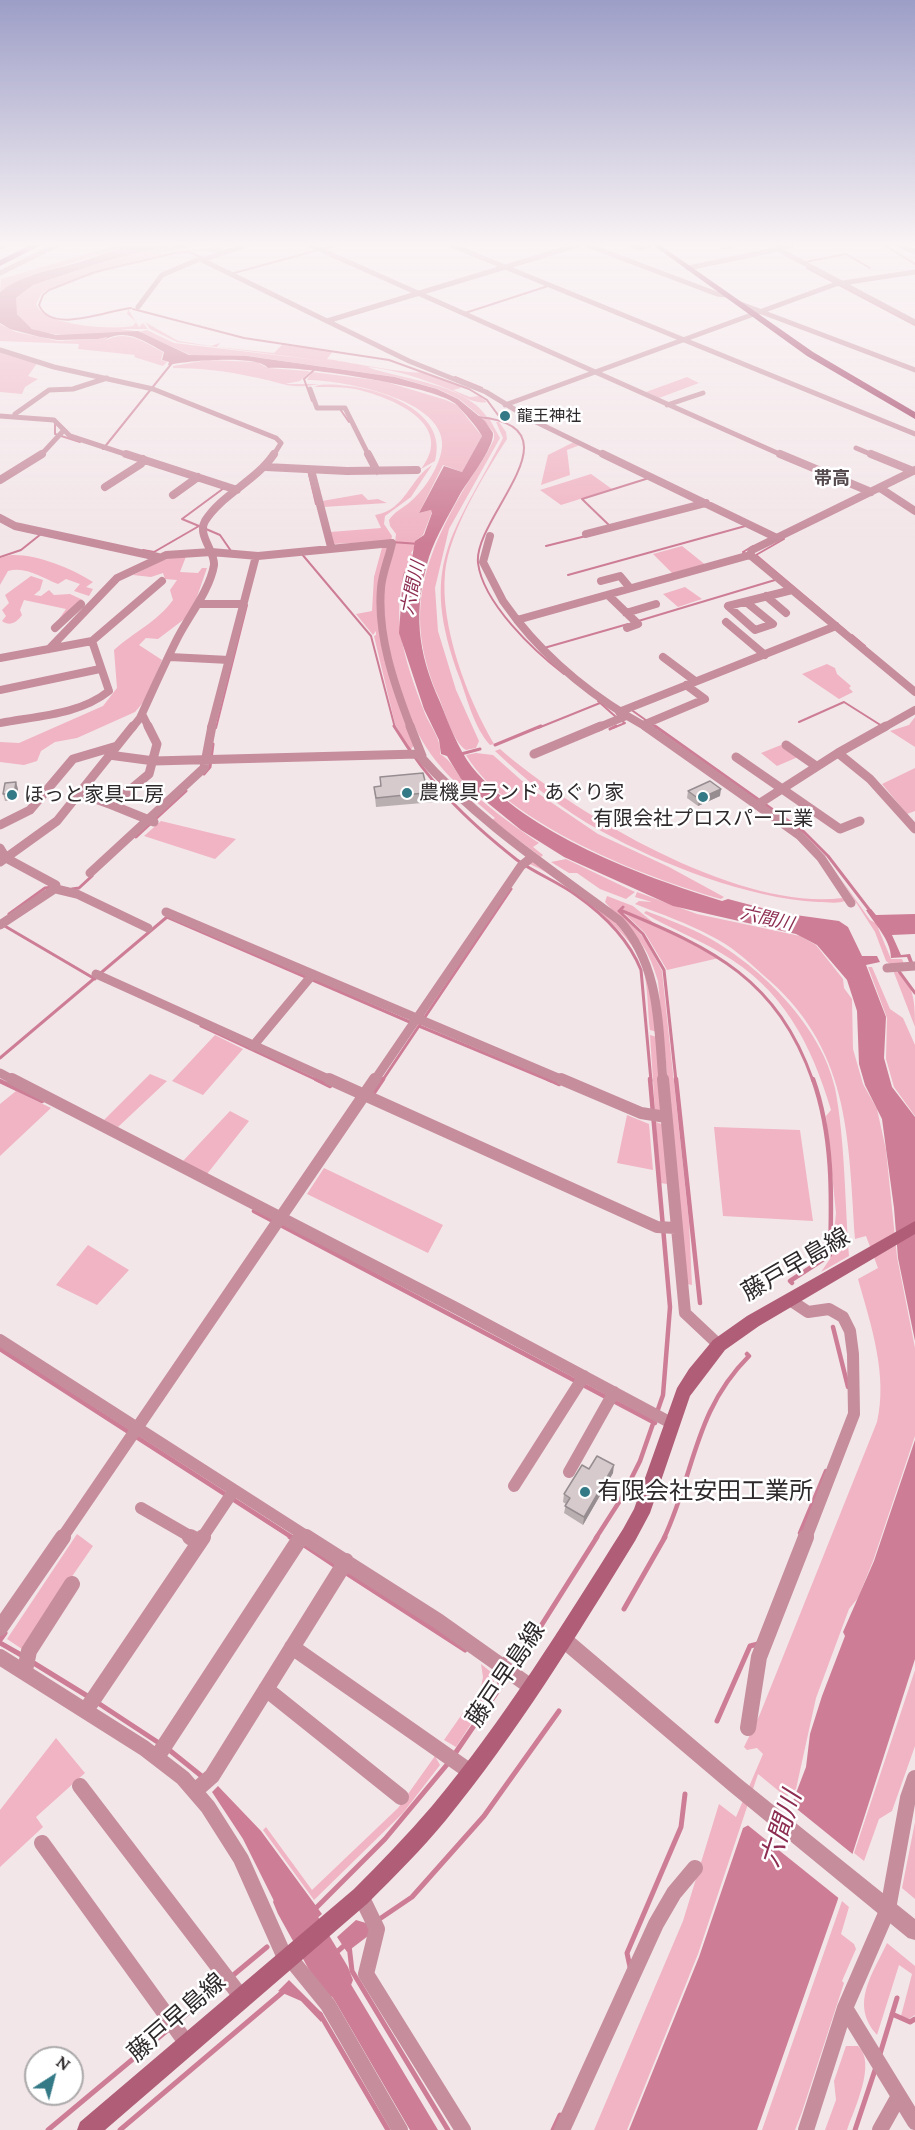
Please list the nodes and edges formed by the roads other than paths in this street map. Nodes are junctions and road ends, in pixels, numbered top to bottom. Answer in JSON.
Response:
{"nodes":[{"id":1,"x":377,"y":344,"type":"edge"},
{"id":2,"x":533,"y":344,"type":"edge"},
{"id":3,"x":668,"y":344,"type":"edge"},
{"id":4,"x":691,"y":344,"type":"edge"},
{"id":5,"x":798,"y":344,"type":"edge"},
{"id":6,"x":846,"y":344,"type":"edge"},
{"id":7,"x":0,"y":350,"type":"edge"},
{"id":8,"x":915,"y":370,"type":"edge"},
{"id":9,"x":596,"y":372,"type":"junction"},
{"id":10,"x":107,"y":378,"type":"junction"},
{"id":11,"x":309,"y":389,"type":"dead end"},
{"id":12,"x":703,"y":393,"type":"dead end"},
{"id":13,"x":508,"y":404,"type":"junction"},
{"id":14,"x":669,"y":404,"type":"junction"},
{"id":15,"x":0,"y":416,"type":"edge"},
{"id":16,"x":16,"y":416,"type":"junction"},
{"id":17,"x":915,"y":416,"type":"edge"},
{"id":18,"x":60,"y":433,"type":"junction"},
{"id":19,"x":915,"y":434,"type":"edge"},
{"id":20,"x":856,"y":448,"type":"dead end"},
{"id":21,"x":142,"y":460,"type":"junction"},
{"id":22,"x":266,"y":467,"type":"junction"},
{"id":23,"x":309,"y":469,"type":"junction"},
{"id":24,"x":417,"y":470,"type":"dead end"},
{"id":25,"x":377,"y":471,"type":"junction"},
{"id":26,"x":914,"y":471,"type":"edge"},
{"id":27,"x":197,"y":478,"type":"junction"},
{"id":28,"x":0,"y":480,"type":"edge"},
{"id":29,"x":105,"y":487,"type":"dead end"},
{"id":30,"x":880,"y":488,"type":"junction"},
{"id":31,"x":237,"y":490,"type":"junction"},
{"id":32,"x":868,"y":491,"type":"junction"},
{"id":33,"x":173,"y":495,"type":"dead end"},
{"id":34,"x":706,"y":503,"type":"junction"},
{"id":35,"x":915,"y":511,"type":"edge"},
{"id":36,"x":2,"y":522,"type":"edge"},
{"id":37,"x":586,"y":534,"type":"dead end"},
{"id":38,"x":490,"y":537,"type":"dead end"},
{"id":39,"x":776,"y":537,"type":"junction"},
{"id":40,"x":330,"y":546,"type":"junction"},
{"id":41,"x":211,"y":552,"type":"junction"},
{"id":42,"x":748,"y":555,"type":"junction"},
{"id":43,"x":258,"y":556,"type":"junction"},
{"id":44,"x":158,"y":557,"type":"junction"},
{"id":45,"x":601,"y":580,"type":"dead end"},
{"id":46,"x":162,"y":581,"type":"dead end"},
{"id":47,"x":630,"y":588,"type":"junction"},
{"id":48,"x":789,"y":590,"type":"junction"},
{"id":49,"x":608,"y":595,"type":"junction"},
{"id":50,"x":766,"y":596,"type":"junction"},
{"id":51,"x":88,"y":598,"type":"dead end"},
{"id":52,"x":746,"y":602,"type":"junction"},
{"id":53,"x":198,"y":604,"type":"junction"},
{"id":54,"x":243,"y":604,"type":"junction"},
{"id":55,"x":656,"y":604,"type":"dead end"},
{"id":56,"x":627,"y":613,"type":"junction"},
{"id":57,"x":786,"y":613,"type":"dead end"},
{"id":58,"x":517,"y":621,"type":"junction"},
{"id":59,"x":726,"y":622,"type":"dead end"},
{"id":60,"x":833,"y":627,"type":"junction"},
{"id":61,"x":55,"y":628,"type":"dead end"},
{"id":62,"x":627,"y":628,"type":"dead end"},
{"id":63,"x":92,"y":641,"type":"junction"},
{"id":64,"x":49,"y":649,"type":"junction"},
{"id":65,"x":765,"y":655,"type":"junction"},
{"id":66,"x":170,"y":657,"type":"junction"},
{"id":67,"x":663,"y":657,"type":"dead end"},
{"id":68,"x":0,"y":658,"type":"edge"},
{"id":69,"x":229,"y":660,"type":"junction"},
{"id":70,"x":100,"y":669,"type":"junction"},
{"id":71,"x":690,"y":685,"type":"junction"},
{"id":72,"x":0,"y":690,"type":"edge"},
{"id":73,"x":915,"y":692,"type":"edge"},
{"id":74,"x":915,"y":710,"type":"edge"},
{"id":75,"x":142,"y":714,"type":"junction"},
{"id":76,"x":622,"y":714,"type":"junction"},
{"id":77,"x":0,"y":723,"type":"edge"},
{"id":78,"x":648,"y":723,"type":"junction"},
{"id":79,"x":786,"y":745,"type":"dead end"},
{"id":80,"x":117,"y":746,"type":"junction"},
{"id":81,"x":838,"y":753,"type":"junction"},
{"id":82,"x":109,"y":754,"type":"junction"},
{"id":83,"x":534,"y":754,"type":"dead end"},
{"id":84,"x":414,"y":755,"type":"junction"},
{"id":85,"x":736,"y":757,"type":"dead end"},
{"id":86,"x":210,"y":758,"type":"junction"},
{"id":87,"x":154,"y":761,"type":"junction"},
{"id":88,"x":816,"y":766,"type":"junction"},
{"id":89,"x":779,"y":789,"type":"junction"},
{"id":90,"x":79,"y":793,"type":"junction"},
{"id":91,"x":761,"y":803,"type":"junction"},
{"id":92,"x":112,"y":805,"type":"junction"},
{"id":93,"x":153,"y":821,"type":"junction"},
{"id":94,"x":860,"y":821,"type":"dead end"},
{"id":95,"x":0,"y":825,"type":"edge"},
{"id":96,"x":915,"y":829,"type":"edge"},
{"id":97,"x":0,"y":848,"type":"edge"},
{"id":98,"x":3,"y":860,"type":"edge"},
{"id":99,"x":526,"y":862,"type":"junction"},
{"id":100,"x":90,"y":873,"type":"dead end"},
{"id":101,"x":56,"y":887,"type":"junction"},
{"id":102,"x":851,"y":903,"type":"dead end"},
{"id":103,"x":166,"y":912,"type":"dead end"},
{"id":104,"x":2,"y":924,"type":"edge"},
{"id":105,"x":148,"y":928,"type":"dead end"},
{"id":106,"x":915,"y":966,"type":"edge"},
{"id":107,"x":886,"y":968,"type":"dead end"},
{"id":108,"x":99,"y":976,"type":"dead end"},
{"id":109,"x":311,"y":977,"type":"junction"},
{"id":110,"x":417,"y":1022,"type":"junction"},
{"id":111,"x":253,"y":1046,"type":"junction"},
{"id":112,"x":0,"y":1073,"type":"edge"},
{"id":113,"x":364,"y":1099,"type":"junction"},
{"id":114,"x":657,"y":1116,"type":"junction"},
{"id":115,"x":280,"y":1221,"type":"junction"},
{"id":116,"x":915,"y":1227,"type":"edge"},
{"id":117,"x":667,"y":1228,"type":"junction"},
{"id":118,"x":790,"y":1300,"type":"junction"},
{"id":119,"x":0,"y":1340,"type":"edge"},
{"id":120,"x":719,"y":1345,"type":"junction"},
{"id":121,"x":581,"y":1380,"type":"junction"},
{"id":122,"x":612,"y":1397,"type":"junction"},
{"id":123,"x":668,"y":1421,"type":"junction"},
{"id":124,"x":137,"y":1431,"type":"junction"},
{"id":125,"x":568,"y":1472,"type":"dead end"},
{"id":126,"x":514,"y":1486,"type":"dead end"},
{"id":127,"x":231,"y":1494,"type":"junction"},
{"id":128,"x":141,"y":1508,"type":"dead end"},
{"id":129,"x":300,"y":1538,"type":"junction"},
{"id":130,"x":198,"y":1541,"type":"junction"},
{"id":131,"x":343,"y":1566,"type":"junction"},
{"id":132,"x":72,"y":1584,"type":"dead end"},
{"id":133,"x":0,"y":1628,"type":"edge"},
{"id":134,"x":563,"y":1639,"type":"junction"},
{"id":135,"x":291,"y":1647,"type":"junction"},
{"id":136,"x":0,"y":1657,"type":"edge"},
{"id":137,"x":26,"y":1662,"type":"junction"},
{"id":138,"x":531,"y":1687,"type":"junction"},
{"id":139,"x":266,"y":1689,"type":"junction"},
{"id":140,"x":90,"y":1703,"type":"junction"},
{"id":141,"x":748,"y":1728,"type":"dead end"},
{"id":142,"x":162,"y":1749,"type":"junction"},
{"id":143,"x":472,"y":1773,"type":"junction"},
{"id":144,"x":915,"y":1778,"type":"edge"},
{"id":145,"x":203,"y":1784,"type":"junction"},
{"id":146,"x":80,"y":1786,"type":"dead end"},
{"id":147,"x":401,"y":1797,"type":"dead end"},
{"id":148,"x":912,"y":1800,"type":"edge"},
{"id":149,"x":42,"y":1843,"type":"dead end"},
{"id":150,"x":695,"y":1868,"type":"dead end"},
{"id":151,"x":361,"y":1896,"type":"junction"},
{"id":152,"x":888,"y":1910,"type":"junction"},
{"id":153,"x":915,"y":1931,"type":"edge"},
{"id":154,"x":291,"y":1956,"type":"junction"},
{"id":155,"x":233,"y":1985,"type":"junction"},
{"id":156,"x":845,"y":2008,"type":"junction"},
{"id":157,"x":178,"y":2031,"type":"junction"},
{"id":158,"x":899,"y":2096,"type":"junction"},
{"id":159,"x":915,"y":2122,"type":"edge"},
{"id":160,"x":88,"y":2130,"type":"edge"},
{"id":161,"x":400,"y":2130,"type":"edge"},
{"id":162,"x":463,"y":2130,"type":"edge"},
{"id":163,"x":562,"y":2130,"type":"edge"},
{"id":164,"x":806,"y":2130,"type":"edge"},
{"id":165,"x":880,"y":2130,"type":"edge"}],
"edges":[{"from":1,"to":13,"type":"street"},
{"from":2,"to":9,"type":"street"},
{"from":3,"to":9,"type":"street"},
{"from":4,"to":19,"type":"street"},
{"from":5,"to":17,"type":"main road"},
{"from":6,"to":8,"type":"street"},
{"from":7,"to":10,"type":"street"},
{"from":9,"to":13,"type":"street"},
{"from":9,"to":14,"type":"street"},
{"from":10,"to":16,"type":"street"},
{"from":10,"to":22,"type":"street"},
{"from":11,"to":25,"type":"street"},
{"from":12,"to":14,"type":"street"},
{"from":13,"to":34,"type":"street"},
{"from":14,"to":32,"type":"street"},
{"from":15,"to":16,"type":"street"},
{"from":16,"to":18,"type":"street"},
{"from":18,"to":21,"type":"street"},
{"from":18,"to":28,"type":"street"},
{"from":20,"to":26,"type":"street"},
{"from":21,"to":27,"type":"street"},
{"from":21,"to":29,"type":"street"},
{"from":22,"to":23,"type":"street"},
{"from":22,"to":31,"type":"street"},
{"from":23,"to":25,"type":"street"},
{"from":23,"to":40,"type":"street"},
{"from":24,"to":25,"type":"street"},
{"from":26,"to":30,"type":"street"},
{"from":27,"to":31,"type":"street"},
{"from":27,"to":33,"type":"street"},
{"from":30,"to":32,"type":"street"},
{"from":30,"to":35,"type":"street"},
{"from":31,"to":41,"type":"street"},
{"from":32,"to":39,"type":"street"},
{"from":34,"to":37,"type":"street"},
{"from":34,"to":39,"type":"street"},
{"from":36,"to":44,"type":"street"},
{"from":38,"to":58,"type":"street"},
{"from":39,"to":42,"type":"street"},
{"from":40,"to":43,"type":"street"},
{"from":40,"to":84,"type":"street"},
{"from":41,"to":43,"type":"street"},
{"from":41,"to":44,"type":"street"},
{"from":41,"to":53,"type":"street"},
{"from":42,"to":47,"type":"street"},
{"from":42,"to":48,"type":"street"},
{"from":43,"to":54,"type":"street"},
{"from":44,"to":64,"type":"street"},
{"from":45,"to":47,"type":"street"},
{"from":46,"to":63,"type":"street"},
{"from":47,"to":49,"type":"street"},
{"from":48,"to":50,"type":"street"},
{"from":48,"to":60,"type":"street"},
{"from":49,"to":56,"type":"street"},
{"from":49,"to":58,"type":"street"},
{"from":50,"to":52,"type":"street"},
{"from":50,"to":57,"type":"street"},
{"from":51,"to":61,"type":"street"},
{"from":52,"to":52,"type":"street"},
{"from":53,"to":54,"type":"street"},
{"from":53,"to":66,"type":"street"},
{"from":54,"to":69,"type":"street"},
{"from":55,"to":56,"type":"street"},
{"from":56,"to":62,"type":"street"},
{"from":58,"to":76,"type":"street"},
{"from":59,"to":65,"type":"street"},
{"from":60,"to":65,"type":"street"},
{"from":60,"to":73,"type":"street"},
{"from":63,"to":64,"type":"street"},
{"from":63,"to":70,"type":"street"},
{"from":64,"to":68,"type":"street"},
{"from":65,"to":71,"type":"street"},
{"from":66,"to":69,"type":"street"},
{"from":66,"to":75,"type":"street"},
{"from":67,"to":71,"type":"street"},
{"from":69,"to":86,"type":"street"},
{"from":70,"to":72,"type":"street"},
{"from":70,"to":77,"type":"street"},
{"from":71,"to":76,"type":"street"},
{"from":71,"to":78,"type":"street"},
{"from":74,"to":81,"type":"street"},
{"from":75,"to":80,"type":"street"},
{"from":75,"to":87,"type":"street"},
{"from":76,"to":78,"type":"street"},
{"from":76,"to":83,"type":"street"},
{"from":78,"to":91,"type":"street"},
{"from":79,"to":88,"type":"street"},
{"from":80,"to":82,"type":"street"},
{"from":80,"to":95,"type":"street"},
{"from":81,"to":88,"type":"street"},
{"from":81,"to":96,"type":"street"},
{"from":82,"to":87,"type":"street"},
{"from":82,"to":90,"type":"street"},
{"from":84,"to":86,"type":"street"},
{"from":84,"to":99,"type":"street"},
{"from":85,"to":89,"type":"street"},
{"from":86,"to":87,"type":"street"},
{"from":86,"to":93,"type":"street"},
{"from":87,"to":92,"type":"street"},
{"from":88,"to":89,"type":"street"},
{"from":89,"to":91,"type":"street"},
{"from":89,"to":94,"type":"street"},
{"from":90,"to":92,"type":"street"},
{"from":90,"to":98,"type":"street"},
{"from":91,"to":102,"type":"street"},
{"from":92,"to":93,"type":"street"},
{"from":93,"to":100,"type":"street"},
{"from":97,"to":98,"type":"street"},
{"from":98,"to":101,"type":"street"},
{"from":99,"to":110,"type":"street"},
{"from":99,"to":114,"type":"street"},
{"from":101,"to":104,"type":"street"},
{"from":101,"to":105,"type":"street"},
{"from":103,"to":109,"type":"street"},
{"from":106,"to":107,"type":"street"},
{"from":108,"to":111,"type":"street"},
{"from":109,"to":110,"type":"street"},
{"from":109,"to":111,"type":"street"},
{"from":110,"to":113,"type":"street"},
{"from":110,"to":114,"type":"street"},
{"from":111,"to":113,"type":"street"},
{"from":112,"to":115,"type":"street"},
{"from":113,"to":115,"type":"street"},
{"from":113,"to":117,"type":"street"},
{"from":114,"to":117,"type":"street"},
{"from":115,"to":121,"type":"street"},
{"from":115,"to":124,"type":"street"},
{"from":116,"to":118,"type":"main road","name":"藤戸早島線"},
{"from":117,"to":120,"type":"street"},
{"from":118,"to":120,"type":"main road","name":"藤戸早島線"},
{"from":118,"to":141,"type":"street"},
{"from":119,"to":124,"type":"street"},
{"from":120,"to":123,"type":"main road","name":"藤戸早島線"},
{"from":121,"to":122,"type":"street"},
{"from":121,"to":126,"type":"street"},
{"from":122,"to":123,"type":"street"},
{"from":122,"to":125,"type":"street"},
{"from":123,"to":134,"type":"main road","name":"藤戸早島線"},
{"from":124,"to":127,"type":"street"},
{"from":124,"to":133,"type":"street"},
{"from":127,"to":129,"type":"street"},
{"from":127,"to":130,"type":"street"},
{"from":128,"to":130,"type":"street"},
{"from":129,"to":131,"type":"street"},
{"from":129,"to":142,"type":"street"},
{"from":130,"to":140,"type":"street"},
{"from":131,"to":135,"type":"street"},
{"from":131,"to":138,"type":"street"},
{"from":132,"to":137,"type":"street"},
{"from":134,"to":138,"type":"main road","name":"藤戸早島線"},
{"from":134,"to":152,"type":"street"},
{"from":135,"to":139,"type":"street"},
{"from":135,"to":143,"type":"street"},
{"from":136,"to":137,"type":"street"},
{"from":137,"to":140,"type":"street"},
{"from":138,"to":143,"type":"main road","name":"藤戸早島線"},
{"from":139,"to":145,"type":"street"},
{"from":139,"to":147,"type":"street"},
{"from":140,"to":142,"type":"street"},
{"from":142,"to":145,"type":"street"},
{"from":143,"to":151,"type":"main road","name":"藤戸早島線"},
{"from":144,"to":148,"type":"street"},
{"from":145,"to":154,"type":"street"},
{"from":146,"to":155,"type":"street"},
{"from":148,"to":152,"type":"street"},
{"from":149,"to":157,"type":"street"},
{"from":150,"to":163,"type":"street"},
{"from":151,"to":154,"type":"main road","name":"藤戸早島線"},
{"from":151,"to":162,"type":"street"},
{"from":152,"to":153,"type":"street"},
{"from":152,"to":156,"type":"street"},
{"from":154,"to":155,"type":"main road","name":"藤戸早島線"},
{"from":154,"to":161,"type":"street"},
{"from":155,"to":157,"type":"main road","name":"藤戸早島線"},
{"from":156,"to":158,"type":"street"},
{"from":156,"to":164,"type":"street"},
{"from":157,"to":160,"type":"main road","name":"藤戸早島線"},
{"from":158,"to":159,"type":"street"},
{"from":158,"to":165,"type":"street"}]}
